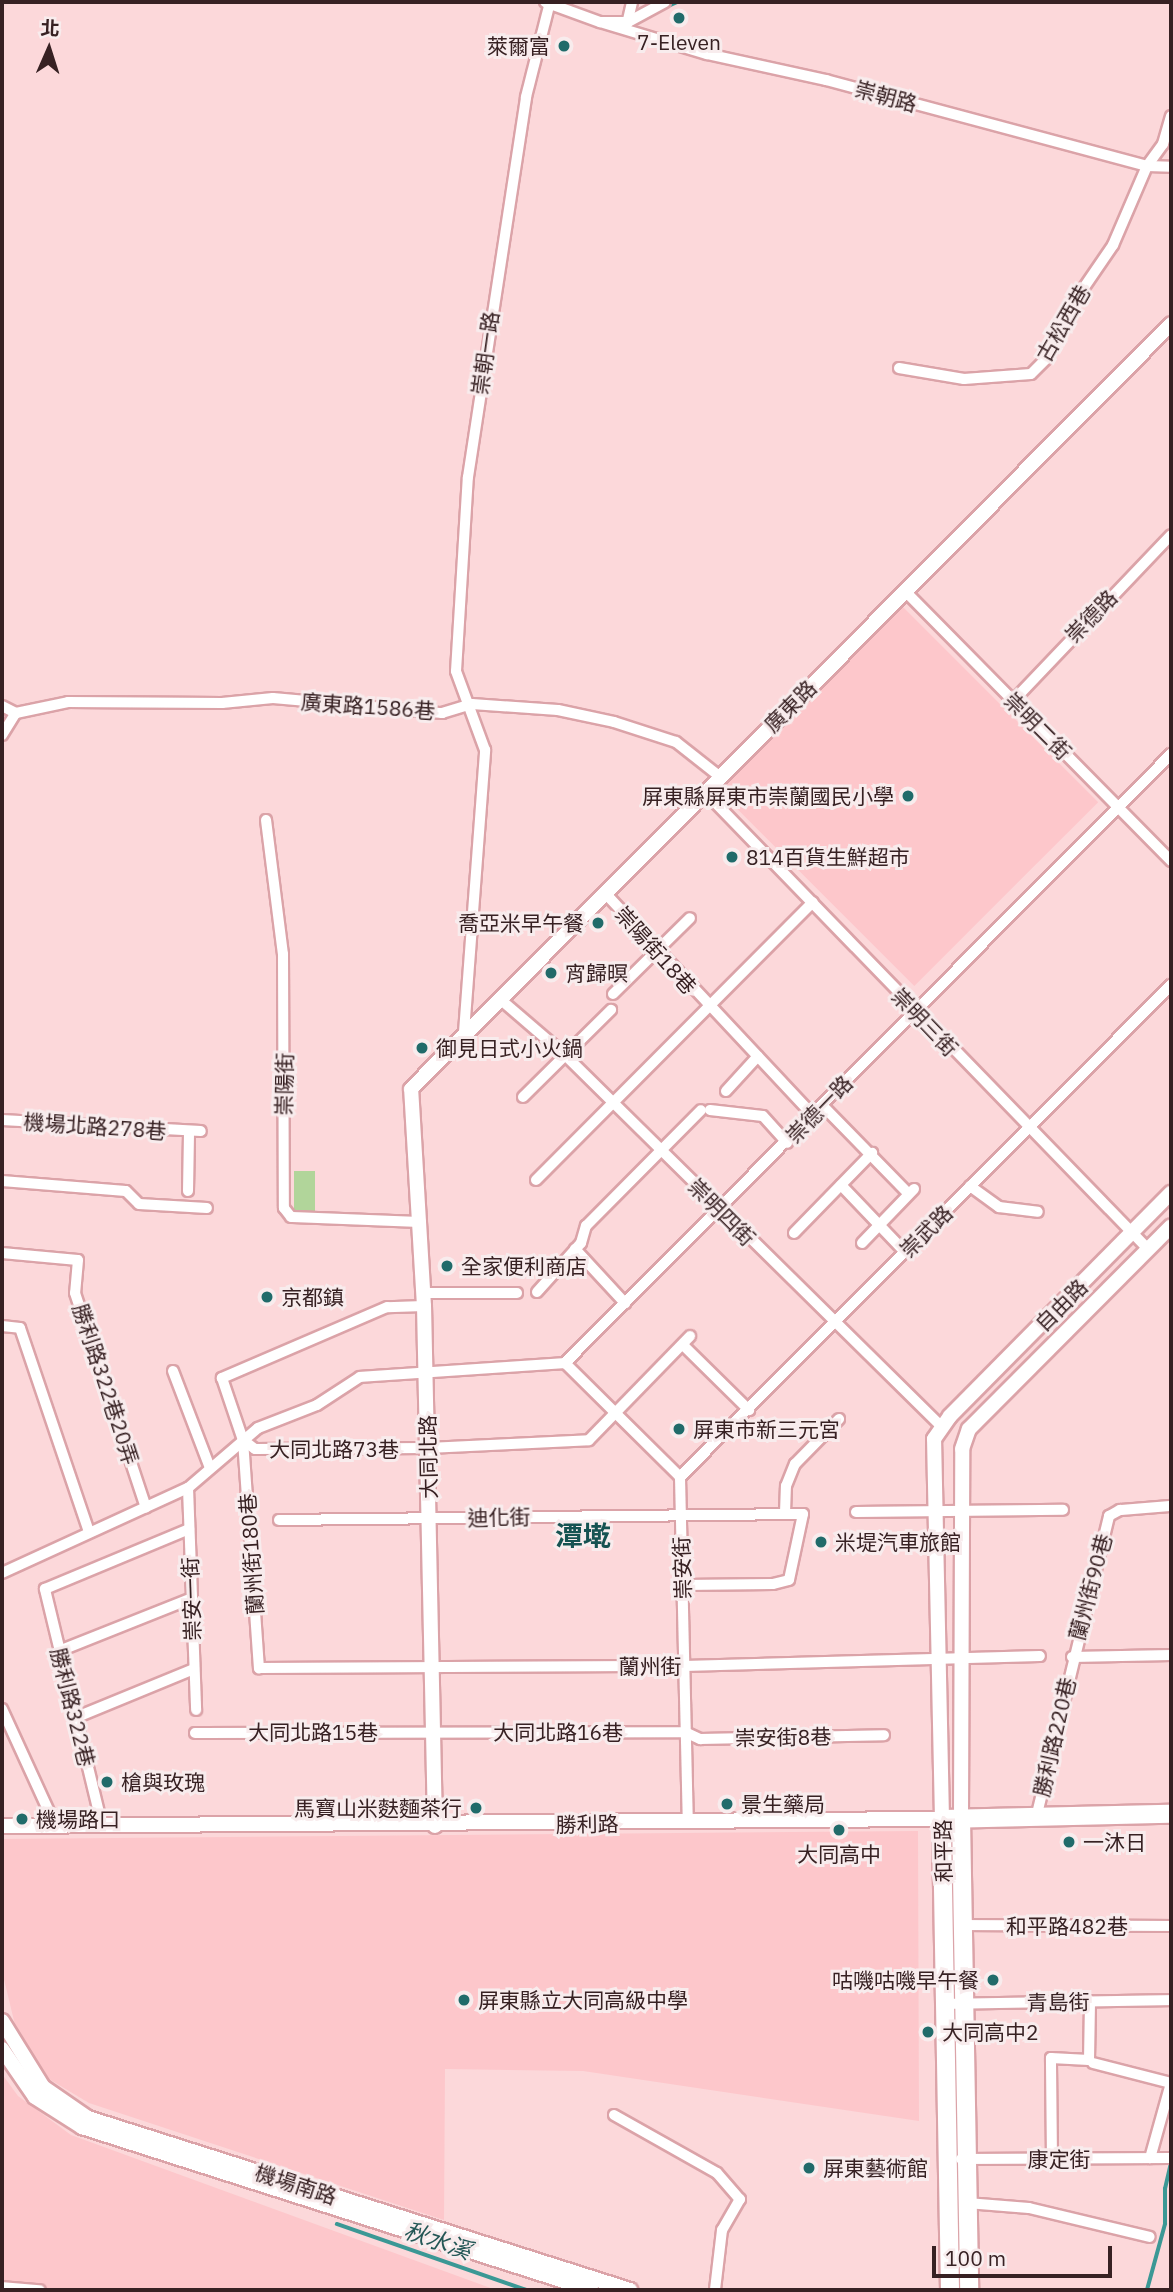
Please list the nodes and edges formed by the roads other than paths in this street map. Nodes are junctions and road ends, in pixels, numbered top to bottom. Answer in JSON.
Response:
{"nodes":[{"id":1,"x":632,"y":2,"type":"edge"},
{"id":2,"x":665,"y":2,"type":"edge"},
{"id":3,"x":548,"y":3,"type":"edge"},
{"id":4,"x":627,"y":26,"type":"junction"},
{"id":5,"x":1171,"y":116,"type":"edge"},
{"id":6,"x":1147,"y":166,"type":"junction"},
{"id":7,"x":1171,"y":167,"type":"edge"},
{"id":8,"x":1171,"y":324,"type":"edge"},
{"id":9,"x":899,"y":368,"type":"dead end"},
{"id":10,"x":1171,"y":535,"type":"edge"},
{"id":11,"x":905,"y":592,"type":"junction"},
{"id":12,"x":1013,"y":701,"type":"junction"},
{"id":13,"x":472,"y":704,"type":"junction"},
{"id":14,"x":2,"y":706,"type":"edge"},
{"id":15,"x":16,"y":712,"type":"junction"},
{"id":16,"x":2,"y":735,"type":"edge"},
{"id":17,"x":1171,"y":754,"type":"edge"},
{"id":18,"x":719,"y":776,"type":"junction"},
{"id":19,"x":704,"y":791,"type":"junction"},
{"id":20,"x":1118,"y":807,"type":"junction"},
{"id":21,"x":266,"y":820,"type":"dead end"},
{"id":22,"x":1171,"y":861,"type":"edge"},
{"id":23,"x":605,"y":893,"type":"junction"},
{"id":24,"x":813,"y":902,"type":"junction"},
{"id":25,"x":690,"y":918,"type":"dead end"},
{"id":26,"x":656,"y":951,"type":"junction"},
{"id":27,"x":1171,"y":985,"type":"edge"},
{"id":28,"x":613,"y":994,"type":"dead end"},
{"id":29,"x":500,"y":999,"type":"junction"},
{"id":30,"x":707,"y":1007,"type":"junction"},
{"id":31,"x":611,"y":1010,"type":"dead end"},
{"id":32,"x":913,"y":1011,"type":"junction"},
{"id":33,"x":464,"y":1032,"type":"junction"},
{"id":34,"x":565,"y":1055,"type":"junction"},
{"id":35,"x":758,"y":1056,"type":"junction"},
{"id":36,"x":411,"y":1089,"type":"joint"},
{"id":37,"x":726,"y":1091,"type":"dead end"},
{"id":38,"x":523,"y":1097,"type":"dead end"},
{"id":39,"x":612,"y":1102,"type":"junction"},
{"id":40,"x":822,"y":1105,"type":"junction"},
{"id":41,"x":813,"y":1114,"type":"junction"},
{"id":42,"x":2,"y":1120,"type":"edge"},
{"id":43,"x":1030,"y":1126,"type":"junction"},
{"id":44,"x":189,"y":1132,"type":"junction"},
{"id":45,"x":201,"y":1132,"type":"dead end"},
{"id":46,"x":787,"y":1143,"type":"junction"},
{"id":47,"x":660,"y":1147,"type":"junction"},
{"id":48,"x":872,"y":1153,"type":"junction"},
{"id":49,"x":536,"y":1180,"type":"dead end"},
{"id":50,"x":2,"y":1181,"type":"edge"},
{"id":51,"x":841,"y":1185,"type":"junction"},
{"id":52,"x":970,"y":1186,"type":"junction"},
{"id":53,"x":188,"y":1191,"type":"dead end"},
{"id":54,"x":1171,"y":1193,"type":"edge"},
{"id":55,"x":207,"y":1208,"type":"dead end"},
{"id":56,"x":718,"y":1209,"type":"junction"},
{"id":57,"x":1038,"y":1212,"type":"dead end"},
{"id":58,"x":421,"y":1222,"type":"junction"},
{"id":59,"x":1171,"y":1226,"type":"edge"},
{"id":60,"x":878,"y":1227,"type":"junction"},
{"id":61,"x":794,"y":1233,"type":"dead end"},
{"id":62,"x":1133,"y":1233,"type":"junction"},
{"id":63,"x":862,"y":1243,"type":"dead end"},
{"id":64,"x":575,"y":1249,"type":"junction"},
{"id":65,"x":1149,"y":1250,"type":"junction"},
{"id":66,"x":905,"y":1252,"type":"junction"},
{"id":67,"x":2,"y":1254,"type":"edge"},
{"id":68,"x":537,"y":1292,"type":"dead end"},
{"id":69,"x":517,"y":1293,"type":"dead end"},
{"id":70,"x":424,"y":1300,"type":"junction"},
{"id":71,"x":625,"y":1303,"type":"junction"},
{"id":72,"x":836,"y":1323,"type":"junction"},
{"id":73,"x":2,"y":1326,"type":"edge"},
{"id":74,"x":565,"y":1363,"type":"junction"},
{"id":75,"x":173,"y":1371,"type":"dead end"},
{"id":76,"x":425,"y":1372,"type":"junction"},
{"id":77,"x":749,"y":1410,"type":"junction"},
{"id":78,"x":619,"y":1414,"type":"junction"},
{"id":79,"x":839,"y":1419,"type":"dead end"},
{"id":80,"x":946,"y":1422,"type":"junction"},
{"id":81,"x":970,"y":1429,"type":"joint"},
{"id":82,"x":243,"y":1440,"type":"junction"},
{"id":83,"x":428,"y":1448,"type":"junction"},
{"id":84,"x":210,"y":1468,"type":"junction"},
{"id":85,"x":680,"y":1477,"type":"junction"},
{"id":86,"x":188,"y":1488,"type":"junction"},
{"id":87,"x":1171,"y":1506,"type":"edge"},
{"id":88,"x":146,"y":1508,"type":"junction"},
{"id":89,"x":1063,"y":1510,"type":"dead end"},
{"id":90,"x":960,"y":1511,"type":"junction"},
{"id":91,"x":856,"y":1512,"type":"dead end"},
{"id":92,"x":933,"y":1512,"type":"junction"},
{"id":93,"x":680,"y":1513,"type":"junction"},
{"id":94,"x":785,"y":1513,"type":"junction"},
{"id":95,"x":429,"y":1519,"type":"junction"},
{"id":96,"x":279,"y":1520,"type":"dead end"},
{"id":97,"x":189,"y":1529,"type":"junction"},
{"id":98,"x":89,"y":1532,"type":"junction"},
{"id":99,"x":2,"y":1573,"type":"edge"},
{"id":100,"x":683,"y":1585,"type":"junction"},
{"id":101,"x":192,"y":1598,"type":"junction"},
{"id":102,"x":59,"y":1651,"type":"junction"},
{"id":103,"x":1171,"y":1655,"type":"edge"},
{"id":104,"x":1040,"y":1656,"type":"dead end"},
{"id":105,"x":962,"y":1657,"type":"junction"},
{"id":106,"x":1072,"y":1657,"type":"junction"},
{"id":107,"x":936,"y":1658,"type":"junction"},
{"id":108,"x":432,"y":1666,"type":"junction"},
{"id":109,"x":684,"y":1666,"type":"junction"},
{"id":110,"x":259,"y":1668,"type":"joint"},
{"id":111,"x":194,"y":1669,"type":"junction"},
{"id":112,"x":2,"y":1709,"type":"edge"},
{"id":113,"x":196,"y":1710,"type":"dead end"},
{"id":114,"x":77,"y":1717,"type":"junction"},
{"id":115,"x":431,"y":1731,"type":"junction"},
{"id":116,"x":685,"y":1732,"type":"junction"},
{"id":117,"x":195,"y":1733,"type":"dead end"},
{"id":118,"x":884,"y":1735,"type":"dead end"},
{"id":119,"x":1171,"y":1814,"type":"edge"},
{"id":120,"x":961,"y":1818,"type":"junction"},
{"id":121,"x":1036,"y":1818,"type":"junction"},
{"id":122,"x":942,"y":1819,"type":"junction"},
{"id":123,"x":688,"y":1822,"type":"junction"},
{"id":124,"x":55,"y":1825,"type":"junction"},
{"id":125,"x":102,"y":1825,"type":"junction"},
{"id":126,"x":2,"y":1826,"type":"edge"},
{"id":127,"x":435,"y":1826,"type":"junction"},
{"id":128,"x":962,"y":1925,"type":"junction"},
{"id":129,"x":1171,"y":1926,"type":"edge"},
{"id":130,"x":1171,"y":2000,"type":"edge"},
{"id":131,"x":1090,"y":2001,"type":"junction"},
{"id":132,"x":954,"y":2004,"type":"junction"},
{"id":133,"x":2,"y":2021,"type":"edge"},
{"id":134,"x":2,"y":2049,"type":"edge"},
{"id":135,"x":1093,"y":2063,"type":"dead end"},
{"id":136,"x":614,"y":2115,"type":"dead end"},
{"id":137,"x":1150,"y":2158,"type":"junction"},
{"id":138,"x":1169,"y":2158,"type":"edge"},
{"id":139,"x":948,"y":2159,"type":"junction"},
{"id":140,"x":967,"y":2159,"type":"junction"},
{"id":141,"x":1052,"y":2159,"type":"junction"},
{"id":142,"x":967,"y":2203,"type":"junction"},
{"id":143,"x":1150,"y":2236,"type":"dead end"},
{"id":144,"x":950,"y":2282,"type":"edge"},
{"id":145,"x":2,"y":2287,"type":"edge"},
{"id":146,"x":967,"y":2289,"type":"edge"},
{"id":147,"x":40,"y":2290,"type":"edge"},
{"id":148,"x":592,"y":2290,"type":"edge"},
{"id":149,"x":630,"y":2290,"type":"edge"},
{"id":150,"x":715,"y":2290,"type":"edge"}],
"edges":[{"from":1,"to":4,"type":"street"},
{"from":2,"to":4,"type":"street"},
{"from":3,"to":4,"type":"street"},
{"from":3,"to":13,"type":"street","name":"崇朝一路"},
{"from":4,"to":6,"type":"street","name":"崇朝路"},
{"from":5,"to":6,"type":"street","name":"古松西巷"},
{"from":6,"to":7,"type":"street","name":"崇朝路"},
{"from":6,"to":9,"type":"street","name":"古松西巷"},
{"from":8,"to":11,"type":"street","name":"廣東路"},
{"from":10,"to":12,"type":"street","name":"崇德路"},
{"from":11,"to":12,"type":"street","name":"崇明二街"},
{"from":11,"to":18,"type":"street","name":"廣東路"},
{"from":12,"to":20,"type":"street","name":"崇明二街"},
{"from":13,"to":15,"type":"street","name":"廣東路1586巷"},
{"from":13,"to":18,"type":"street","name":"廣東路1586巷"},
{"from":13,"to":33,"type":"street"},
{"from":14,"to":15,"type":"street"},
{"from":15,"to":16,"type":"street"},
{"from":17,"to":20,"type":"street","name":"崇德一路"},
{"from":18,"to":19,"type":"street","name":"廣東路"},
{"from":19,"to":23,"type":"street","name":"廣東路"},
{"from":19,"to":24,"type":"street","name":"崇明三街"},
{"from":20,"to":22,"type":"street","name":"崇明二街"},
{"from":20,"to":32,"type":"street","name":"崇德一路"},
{"from":21,"to":58,"type":"street","name":"崇陽街"},
{"from":23,"to":26,"type":"street","name":"崇陽街18巷"},
{"from":23,"to":29,"type":"street","name":"廣東路"},
{"from":24,"to":30,"type":"street"},
{"from":24,"to":32,"type":"street","name":"崇明三街"},
{"from":25,"to":26,"type":"street"},
{"from":26,"to":28,"type":"street"},
{"from":26,"to":30,"type":"street","name":"崇陽街18巷"},
{"from":27,"to":43,"type":"street","name":"崇武路"},
{"from":29,"to":33,"type":"street","name":"廣東路"},
{"from":29,"to":34,"type":"street","name":"崇明四街"},
{"from":30,"to":35,"type":"street","name":"崇陽街18巷"},
{"from":30,"to":39,"type":"street"},
{"from":31,"to":34,"type":"street"},
{"from":32,"to":40,"type":"street","name":"崇德一路"},
{"from":32,"to":43,"type":"street","name":"崇明三街"},
{"from":33,"to":36,"type":"street","name":"廣東路"},
{"from":34,"to":38,"type":"street"},
{"from":34,"to":39,"type":"street","name":"崇明四街"},
{"from":35,"to":37,"type":"street"},
{"from":35,"to":41,"type":"street","name":"崇陽街18巷"},
{"from":36,"to":58,"type":"street","name":"大同北路"},
{"from":39,"to":47,"type":"street","name":"崇明四街"},
{"from":39,"to":49,"type":"street"},
{"from":40,"to":41,"type":"street","name":"崇德一路"},
{"from":40,"to":48,"type":"street"},
{"from":41,"to":46,"type":"street","name":"崇德一路"},
{"from":42,"to":44,"type":"street","name":"機場北路278巷"},
{"from":43,"to":52,"type":"street","name":"崇武路"},
{"from":43,"to":62,"type":"street","name":"崇明三街"},
{"from":44,"to":45,"type":"street","name":"機場北路278巷"},
{"from":44,"to":53,"type":"street","name":"機場北路278巷"},
{"from":46,"to":47,"type":"street"},
{"from":46,"to":56,"type":"street","name":"崇德一路"},
{"from":47,"to":56,"type":"street","name":"崇明四街"},
{"from":47,"to":64,"type":"street"},
{"from":48,"to":51,"type":"street"},
{"from":48,"to":60,"type":"street"},
{"from":50,"to":55,"type":"street"},
{"from":51,"to":60,"type":"street"},
{"from":51,"to":61,"type":"street"},
{"from":52,"to":57,"type":"street"},
{"from":52,"to":66,"type":"street","name":"崇武路"},
{"from":54,"to":62,"type":"street","name":"自由路"},
{"from":56,"to":71,"type":"street","name":"崇德一路"},
{"from":56,"to":72,"type":"street","name":"崇明四街"},
{"from":58,"to":70,"type":"street","name":"大同北路"},
{"from":59,"to":65,"type":"street","name":"自由路"},
{"from":60,"to":63,"type":"street"},
{"from":60,"to":66,"type":"street"},
{"from":62,"to":65,"type":"street","name":"崇明三街"},
{"from":62,"to":80,"type":"street","name":"自由路"},
{"from":64,"to":68,"type":"street"},
{"from":64,"to":71,"type":"street"},
{"from":65,"to":81,"type":"street","name":"自由路"},
{"from":66,"to":72,"type":"street","name":"崇武路"},
{"from":67,"to":88,"type":"street","name":"勝利路322巷20弄"},
{"from":69,"to":70,"type":"street"},
{"from":70,"to":76,"type":"street","name":"大同北路"},
{"from":70,"to":82,"type":"street","name":"蘭州街180巷"},
{"from":71,"to":74,"type":"street","name":"崇德一路"},
{"from":72,"to":77,"type":"street","name":"崇武路"},
{"from":72,"to":80,"type":"street","name":"崇明四街"},
{"from":73,"to":98,"type":"street"},
{"from":74,"to":76,"type":"street"},
{"from":74,"to":78,"type":"street"},
{"from":75,"to":84,"type":"street"},
{"from":76,"to":82,"type":"street"},
{"from":76,"to":83,"type":"street","name":"大同北路"},
{"from":77,"to":78,"type":"street","name":"大同北路73巷"},
{"from":77,"to":85,"type":"street","name":"崇武路"},
{"from":78,"to":83,"type":"street","name":"大同北路73巷"},
{"from":78,"to":85,"type":"street"},
{"from":79,"to":94,"type":"street"},
{"from":80,"to":92,"type":"street","name":"和平路"},
{"from":81,"to":90,"type":"street","name":"和平路"},
{"from":82,"to":83,"type":"street","name":"大同北路73巷"},
{"from":82,"to":84,"type":"street"},
{"from":82,"to":110,"type":"street","name":"蘭州街180巷"},
{"from":83,"to":95,"type":"street","name":"大同北路"},
{"from":84,"to":86,"type":"street"},
{"from":85,"to":93,"type":"street","name":"崇安街"},
{"from":86,"to":88,"type":"street"},
{"from":86,"to":97,"type":"street","name":"崇安一街"},
{"from":87,"to":106,"type":"street","name":"蘭州街90巷"},
{"from":88,"to":98,"type":"street"},
{"from":89,"to":90,"type":"street"},
{"from":90,"to":92,"type":"street"},
{"from":90,"to":105,"type":"street","name":"和平路"},
{"from":91,"to":92,"type":"street"},
{"from":92,"to":107,"type":"street","name":"和平路"},
{"from":93,"to":94,"type":"street","name":"迪化街"},
{"from":93,"to":95,"type":"street","name":"迪化街"},
{"from":93,"to":100,"type":"street","name":"崇安街"},
{"from":94,"to":100,"type":"street","name":"迪化街"},
{"from":95,"to":96,"type":"street","name":"迪化街"},
{"from":95,"to":108,"type":"street","name":"大同北路"},
{"from":97,"to":101,"type":"street","name":"崇安一街"},
{"from":97,"to":102,"type":"street","name":"勝利路322巷"},
{"from":98,"to":99,"type":"street"},
{"from":100,"to":109,"type":"street","name":"崇安街"},
{"from":101,"to":102,"type":"street"},
{"from":101,"to":111,"type":"street","name":"崇安一街"},
{"from":102,"to":114,"type":"street","name":"勝利路322巷"},
{"from":103,"to":106,"type":"street"},
{"from":104,"to":105,"type":"street","name":"蘭州街"},
{"from":105,"to":107,"type":"street","name":"蘭州街"},
{"from":105,"to":120,"type":"street","name":"和平路"},
{"from":106,"to":121,"type":"street","name":"勝利路220巷"},
{"from":107,"to":109,"type":"street","name":"蘭州街"},
{"from":107,"to":122,"type":"street","name":"和平路"},
{"from":108,"to":109,"type":"street","name":"蘭州街"},
{"from":108,"to":110,"type":"street","name":"蘭州街"},
{"from":108,"to":115,"type":"street","name":"大同北路"},
{"from":109,"to":116,"type":"street","name":"崇安街"},
{"from":111,"to":113,"type":"street","name":"崇安一街"},
{"from":111,"to":114,"type":"street"},
{"from":112,"to":124,"type":"street"},
{"from":114,"to":125,"type":"street","name":"勝利路322巷"},
{"from":115,"to":116,"type":"street","name":"大同北路16巷"},
{"from":115,"to":117,"type":"street","name":"大同北路15巷"},
{"from":115,"to":127,"type":"street","name":"大同北路"},
{"from":116,"to":118,"type":"street","name":"崇安街8巷"},
{"from":116,"to":123,"type":"street","name":"崇安街"},
{"from":119,"to":121,"type":"main road","name":"勝利路"},
{"from":120,"to":121,"type":"main road","name":"勝利路"},
{"from":120,"to":122,"type":"main road","name":"勝利路"},
{"from":120,"to":128,"type":"main road","name":"和平路"},
{"from":122,"to":123,"type":"street","name":"勝利路"},
{"from":122,"to":132,"type":"main road","name":"和平路"},
{"from":123,"to":127,"type":"street","name":"勝利路"},
{"from":124,"to":125,"type":"street","name":"勝利路"},
{"from":124,"to":126,"type":"street","name":"勝利路"},
{"from":125,"to":127,"type":"street","name":"勝利路"},
{"from":128,"to":129,"type":"street","name":"和平路482巷"},
{"from":128,"to":132,"type":"main road","name":"和平路"},
{"from":130,"to":131,"type":"street","name":"青島街"},
{"from":131,"to":132,"type":"street","name":"青島街"},
{"from":131,"to":141,"type":"street"},
{"from":132,"to":139,"type":"main road","name":"和平路"},
{"from":132,"to":140,"type":"main road","name":"和平路"},
{"from":133,"to":149,"type":"street","name":"機場南路"},
{"from":134,"to":148,"type":"street","name":"機場南路"},
{"from":135,"to":137,"type":"street"},
{"from":136,"to":150,"type":"street"},
{"from":137,"to":138,"type":"street","name":"康定街"},
{"from":137,"to":141,"type":"street","name":"康定街"},
{"from":139,"to":140,"type":"street","name":"康定街"},
{"from":139,"to":144,"type":"main road","name":"和平路"},
{"from":140,"to":141,"type":"street","name":"康定街"},
{"from":140,"to":142,"type":"main road","name":"和平路"},
{"from":142,"to":143,"type":"street"},
{"from":142,"to":146,"type":"main road","name":"和平路"},
{"from":144,"to":146,"type":"street"},
{"from":145,"to":147,"type":"street"}]}
